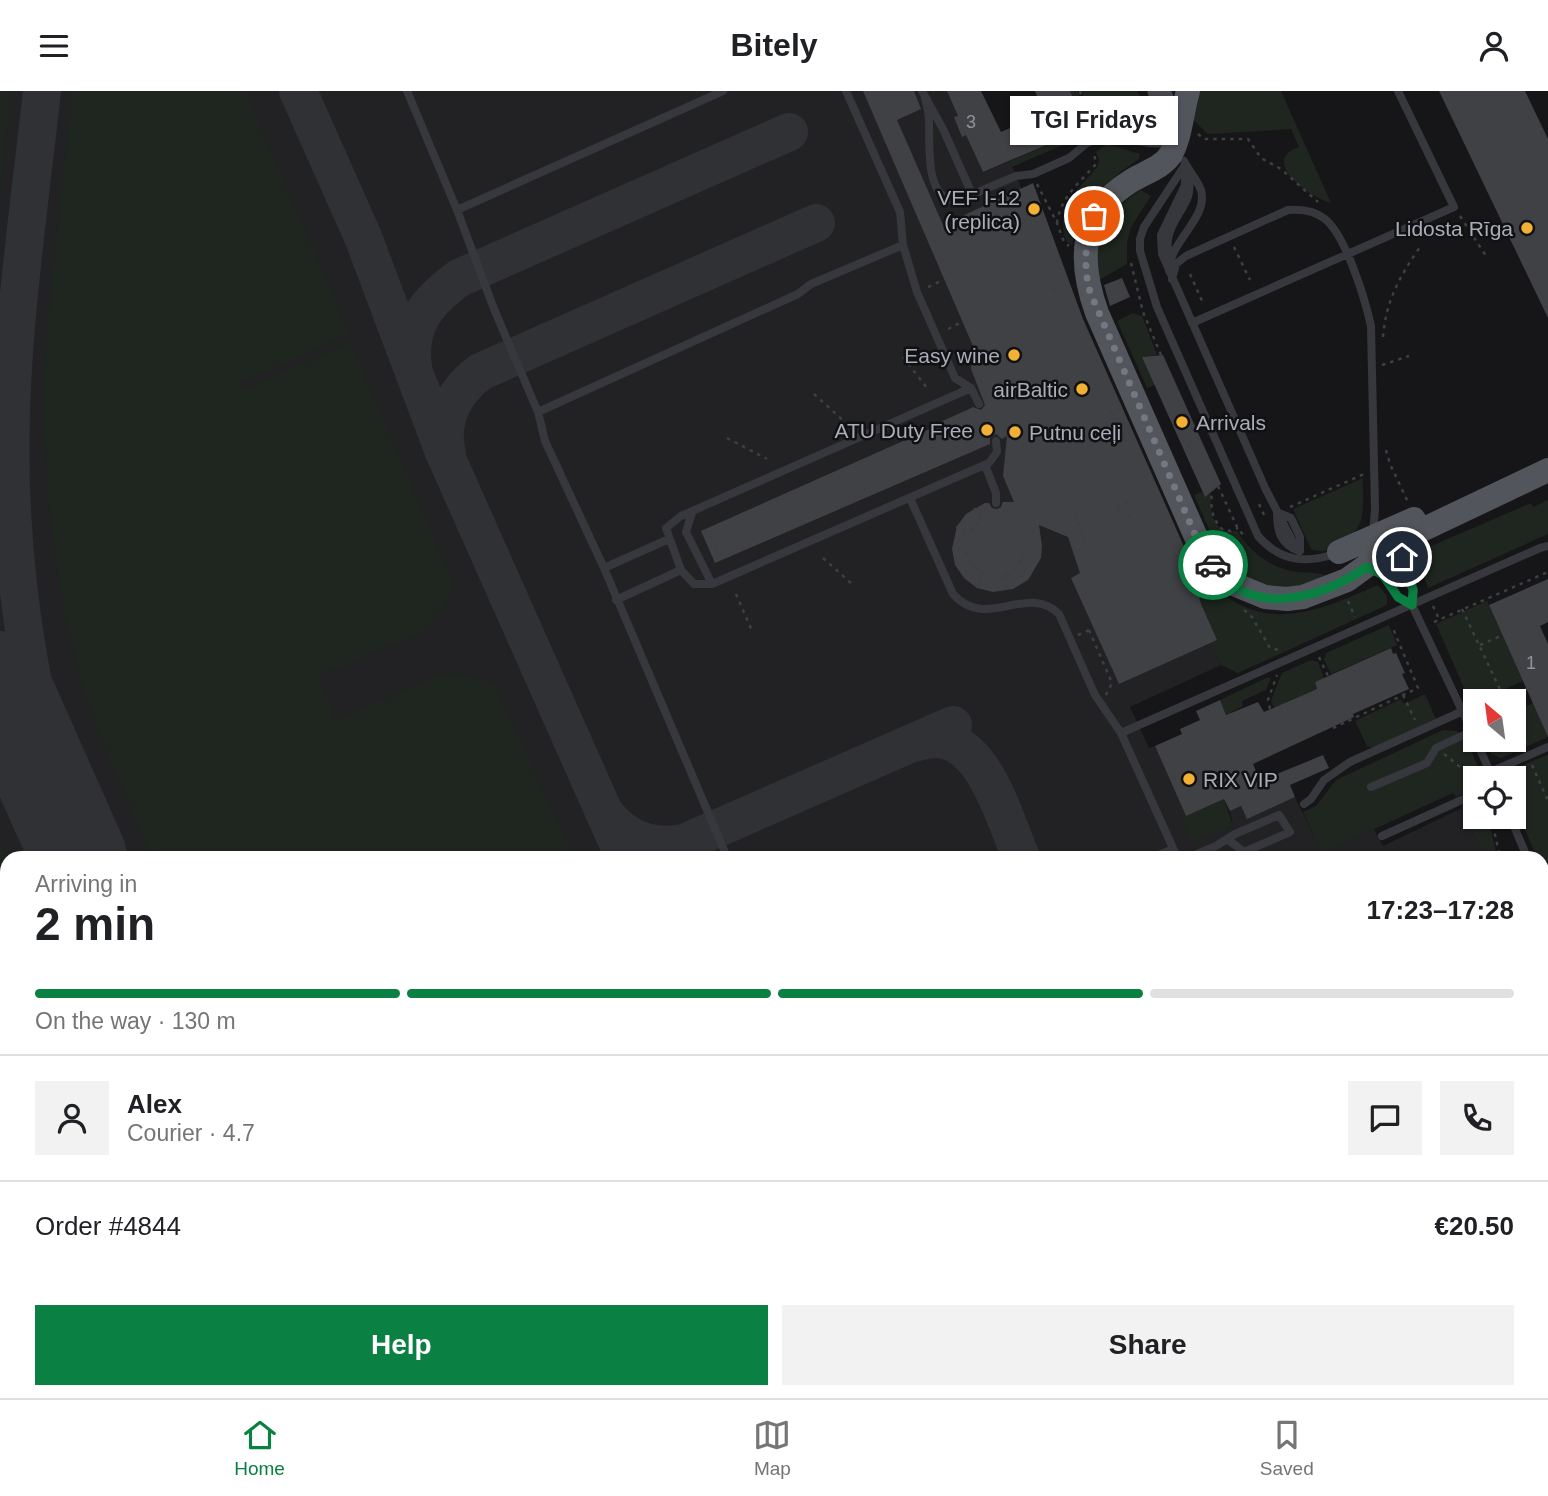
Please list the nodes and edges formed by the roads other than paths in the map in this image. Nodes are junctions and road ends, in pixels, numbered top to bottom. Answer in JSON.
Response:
{"nodes":[{"id":1,"x":407,"y":91,"type":"edge"},
{"id":2,"x":723,"y":91,"type":"edge"},
{"id":3,"x":846,"y":91,"type":"edge"},
{"id":4,"x":1160,"y":91,"type":"edge"},
{"id":5,"x":1188,"y":91,"type":"edge"},
{"id":6,"x":1398,"y":91,"type":"edge"},
{"id":7,"x":924,"y":95,"type":"edge"},
{"id":8,"x":1180,"y":154,"type":"junction"},
{"id":9,"x":972,"y":194,"type":"junction"},
{"id":10,"x":457,"y":210,"type":"junction"},
{"id":11,"x":903,"y":245,"type":"junction"},
{"id":12,"x":1346,"y":254,"type":"junction"},
{"id":13,"x":1170,"y":275,"type":"junction"},
{"id":14,"x":1192,"y":323,"type":"junction"},
{"id":15,"x":971,"y":387,"type":"junction"},
{"id":16,"x":979,"y":404,"type":"dead end"},
{"id":17,"x":538,"y":412,"type":"junction"},
{"id":18,"x":996,"y":441,"type":"dead end"},
{"id":19,"x":985,"y":465,"type":"junction"},
{"id":20,"x":1548,"y":470,"type":"edge"},
{"id":21,"x":1520,"y":482,"type":"junction"},
{"id":22,"x":910,"y":498,"type":"junction"},
{"id":23,"x":996,"y":503,"type":"dead end"},
{"id":24,"x":1277,"y":512,"type":"junction"},
{"id":25,"x":692,"y":513,"type":"junction"},
{"id":26,"x":669,"y":540,"type":"junction"},
{"id":27,"x":1398,"y":543,"type":"junction"},
{"id":28,"x":1545,"y":545,"type":"edge"},
{"id":29,"x":1300,"y":551,"type":"junction"},
{"id":30,"x":1354,"y":554,"type":"junction"},
{"id":31,"x":604,"y":568,"type":"junction"},
{"id":32,"x":681,"y":571,"type":"junction"},
{"id":33,"x":712,"y":585,"type":"junction"},
{"id":34,"x":616,"y":600,"type":"junction"},
{"id":35,"x":1412,"y":605,"type":"junction"},
{"id":36,"x":1463,"y":711,"type":"joint"},
{"id":37,"x":1121,"y":733,"type":"junction"},
{"id":38,"x":1463,"y":740,"type":"edge"},
{"id":39,"x":1548,"y":747,"type":"edge"},
{"id":40,"x":1509,"y":766,"type":"edge"},
{"id":41,"x":1371,"y":787,"type":"dead end"},
{"id":42,"x":1463,"y":799,"type":"edge"},
{"id":43,"x":1304,"y":804,"type":"dead end"},
{"id":44,"x":1515,"y":829,"type":"edge"},
{"id":45,"x":1382,"y":836,"type":"dead end"},
{"id":46,"x":1227,"y":839,"type":"junction"},
{"id":47,"x":724,"y":851,"type":"edge"},
{"id":48,"x":1174,"y":851,"type":"edge"},
{"id":49,"x":1202,"y":851,"type":"edge"},
{"id":50,"x":1243,"y":851,"type":"edge"},
{"id":51,"x":1246,"y":851,"type":"edge"},
{"id":52,"x":1524,"y":851,"type":"edge"}],
"edges":[{"from":1,"to":10,"type":"lane"},
{"from":2,"to":10,"type":"lane"},
{"from":3,"to":11,"type":"lane"},
{"from":4,"to":8,"type":"street"},
{"from":5,"to":8,"type":"main road"},
{"from":6,"to":12,"type":"lane"},
{"from":7,"to":9,"type":"lane"},
{"from":7,"to":9,"type":"lane"},
{"from":8,"to":9,"type":"lane"},
{"from":8,"to":13,"type":"lane"},
{"from":8,"to":13,"type":"lane"},
{"from":8,"to":30,"type":"lane"},
{"from":8,"to":30,"type":"main road"},
{"from":10,"to":17,"type":"lane"},
{"from":11,"to":15,"type":"lane"},
{"from":11,"to":17,"type":"lane"},
{"from":12,"to":13,"type":"lane"},
{"from":12,"to":14,"type":"lane"},
{"from":12,"to":30,"type":"lane"},
{"from":13,"to":14,"type":"lane"},
{"from":14,"to":24,"type":"lane"},
{"from":15,"to":16,"type":"lane"},
{"from":15,"to":25,"type":"lane"},
{"from":17,"to":31,"type":"lane"},
{"from":18,"to":19,"type":"lane"},
{"from":19,"to":22,"type":"lane"},
{"from":19,"to":23,"type":"lane"},
{"from":20,"to":21,"type":"main road"},
{"from":21,"to":27,"type":"main road"},
{"from":21,"to":30,"type":"main road"},
{"from":22,"to":33,"type":"lane"},
{"from":22,"to":37,"type":"lane"},
{"from":24,"to":29,"type":"lane"},
{"from":24,"to":29,"type":"lane"},
{"from":25,"to":26,"type":"lane"},
{"from":25,"to":33,"type":"lane"},
{"from":26,"to":31,"type":"lane"},
{"from":26,"to":32,"type":"lane"},
{"from":27,"to":30,"type":"main road"},
{"from":27,"to":35,"type":"lane"},
{"from":28,"to":35,"type":"lane"},
{"from":29,"to":30,"type":"lane"},
{"from":30,"to":35,"type":"lane"},
{"from":31,"to":34,"type":"lane"},
{"from":32,"to":33,"type":"lane"},
{"from":32,"to":34,"type":"lane"},
{"from":34,"to":47,"type":"lane"},
{"from":35,"to":36,"type":"lane"},
{"from":35,"to":37,"type":"lane"},
{"from":36,"to":43,"type":"lane"},
{"from":37,"to":48,"type":"lane"},
{"from":38,"to":41,"type":"lane"},
{"from":39,"to":40,"type":"lane"},
{"from":42,"to":45,"type":"lane"},
{"from":44,"to":52,"type":"lane"},
{"from":46,"to":49,"type":"lane"},
{"from":46,"to":50,"type":"lane"},
{"from":46,"to":51,"type":"lane"}]}
